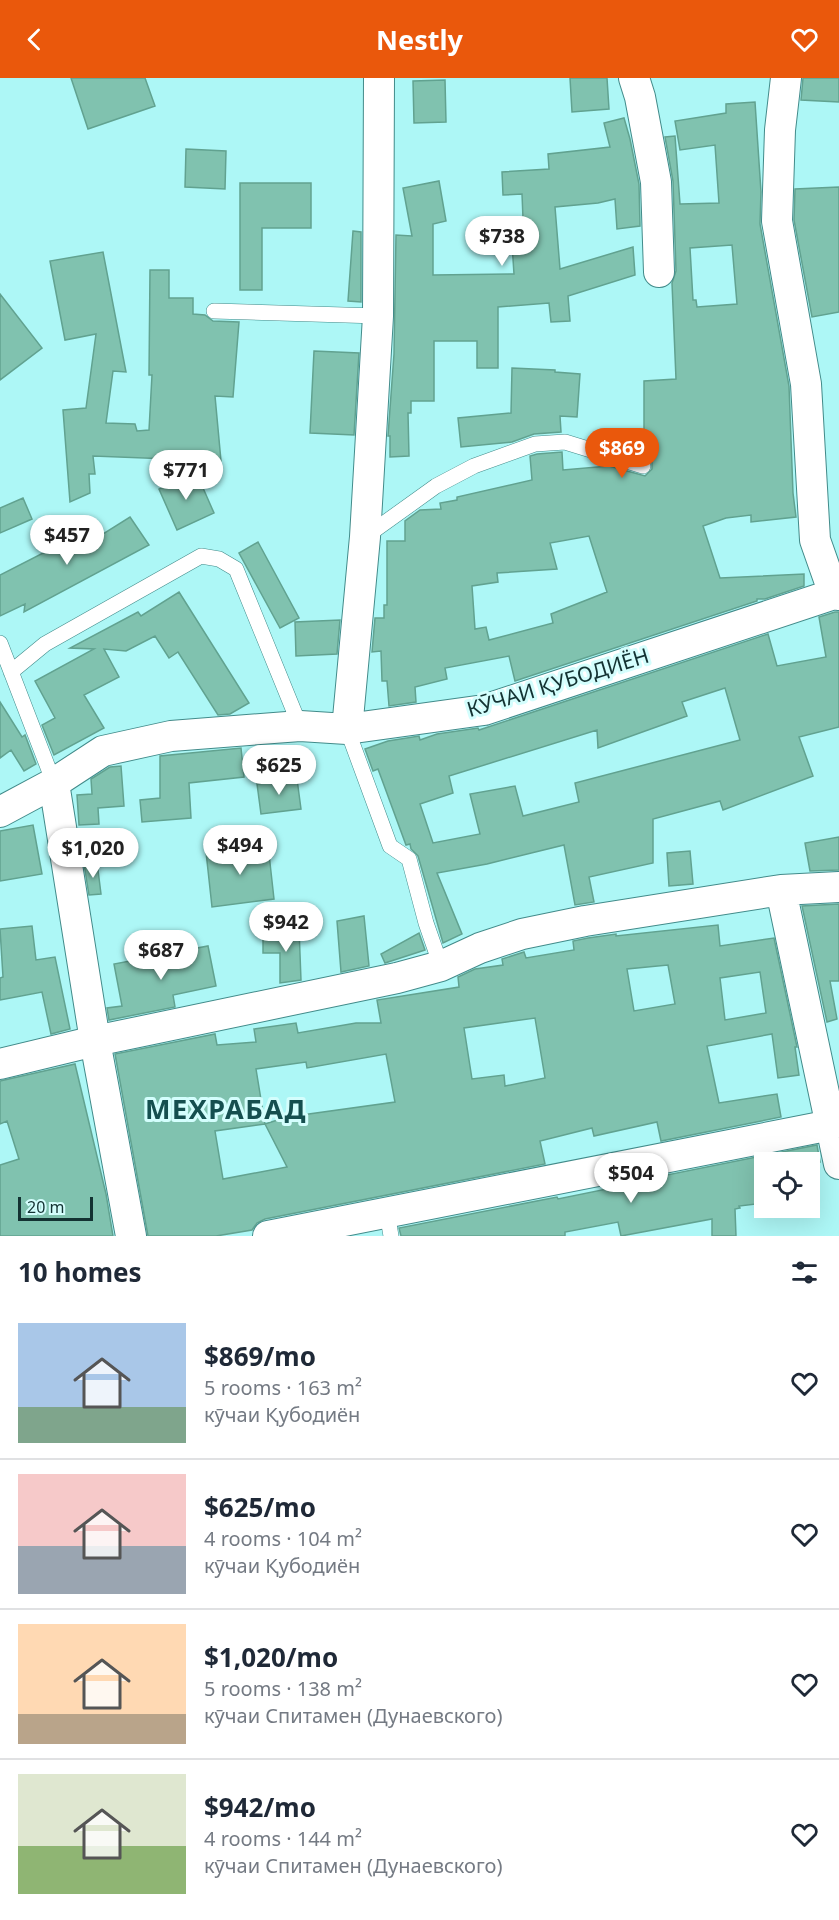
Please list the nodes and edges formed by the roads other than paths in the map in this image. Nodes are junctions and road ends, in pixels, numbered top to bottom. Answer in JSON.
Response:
{"nodes":[{"id":1,"x":634,"y":78,"type":"edge"},
{"id":2,"x":786,"y":78,"type":"edge"},
{"id":3,"x":384,"y":79,"type":"edge"},
{"id":4,"x":659,"y":272,"type":"dead end"},
{"id":5,"x":214,"y":311,"type":"dead end"},
{"id":6,"x":378,"y":316,"type":"junction"},
{"id":7,"x":643,"y":466,"type":"dead end"},
{"id":8,"x":365,"y":537,"type":"junction"},
{"id":9,"x":837,"y":595,"type":"edge"},
{"id":10,"x":0,"y":643,"type":"edge"},
{"id":11,"x":11,"y":672,"type":"junction"},
{"id":12,"x":300,"y":726,"type":"junction"},
{"id":13,"x":347,"y":729,"type":"junction"},
{"id":14,"x":54,"y":783,"type":"junction"},
{"id":15,"x":0,"y":812,"type":"edge"},
{"id":16,"x":839,"y":887,"type":"edge"},
{"id":17,"x":781,"y":890,"type":"junction"},
{"id":18,"x":441,"y":966,"type":"junction"},
{"id":19,"x":95,"y":1041,"type":"junction"},
{"id":20,"x":0,"y":1064,"type":"edge"},
{"id":21,"x":832,"y":1105,"type":"edge"},
{"id":22,"x":839,"y":1164,"type":"edge"},
{"id":23,"x":389,"y":1224,"type":"edge"},
{"id":24,"x":131,"y":1236,"type":"edge"},
{"id":25,"x":268,"y":1236,"type":"edge"}],
"edges":[{"from":1,"to":4,"type":"street"},
{"from":2,"to":9,"type":"street"},
{"from":3,"to":6,"type":"street"},
{"from":5,"to":6,"type":"lane"},
{"from":6,"to":8,"type":"street"},
{"from":7,"to":8,"type":"lane"},
{"from":8,"to":13,"type":"street"},
{"from":9,"to":13,"type":"street","name":"КӮЧАИ ҚУБОДИЁН"},
{"from":10,"to":11,"type":"lane"},
{"from":11,"to":12,"type":"lane"},
{"from":11,"to":14,"type":"lane"},
{"from":12,"to":13,"type":"street","name":"КӮЧАИ ҚУБОДИЁН"},
{"from":12,"to":14,"type":"street","name":"КӮЧАИ ҚУБОДИЁН"},
{"from":13,"to":18,"type":"lane"},
{"from":14,"to":15,"type":"street","name":"КӮЧАИ ҚУБОДИЁН"},
{"from":14,"to":19,"type":"street"},
{"from":16,"to":17,"type":"street"},
{"from":17,"to":18,"type":"street"},
{"from":17,"to":21,"type":"street"},
{"from":18,"to":19,"type":"street"},
{"from":19,"to":20,"type":"street"},
{"from":19,"to":24,"type":"street"},
{"from":21,"to":22,"type":"street"},
{"from":21,"to":23,"type":"street"},
{"from":23,"to":25,"type":"street"}]}
